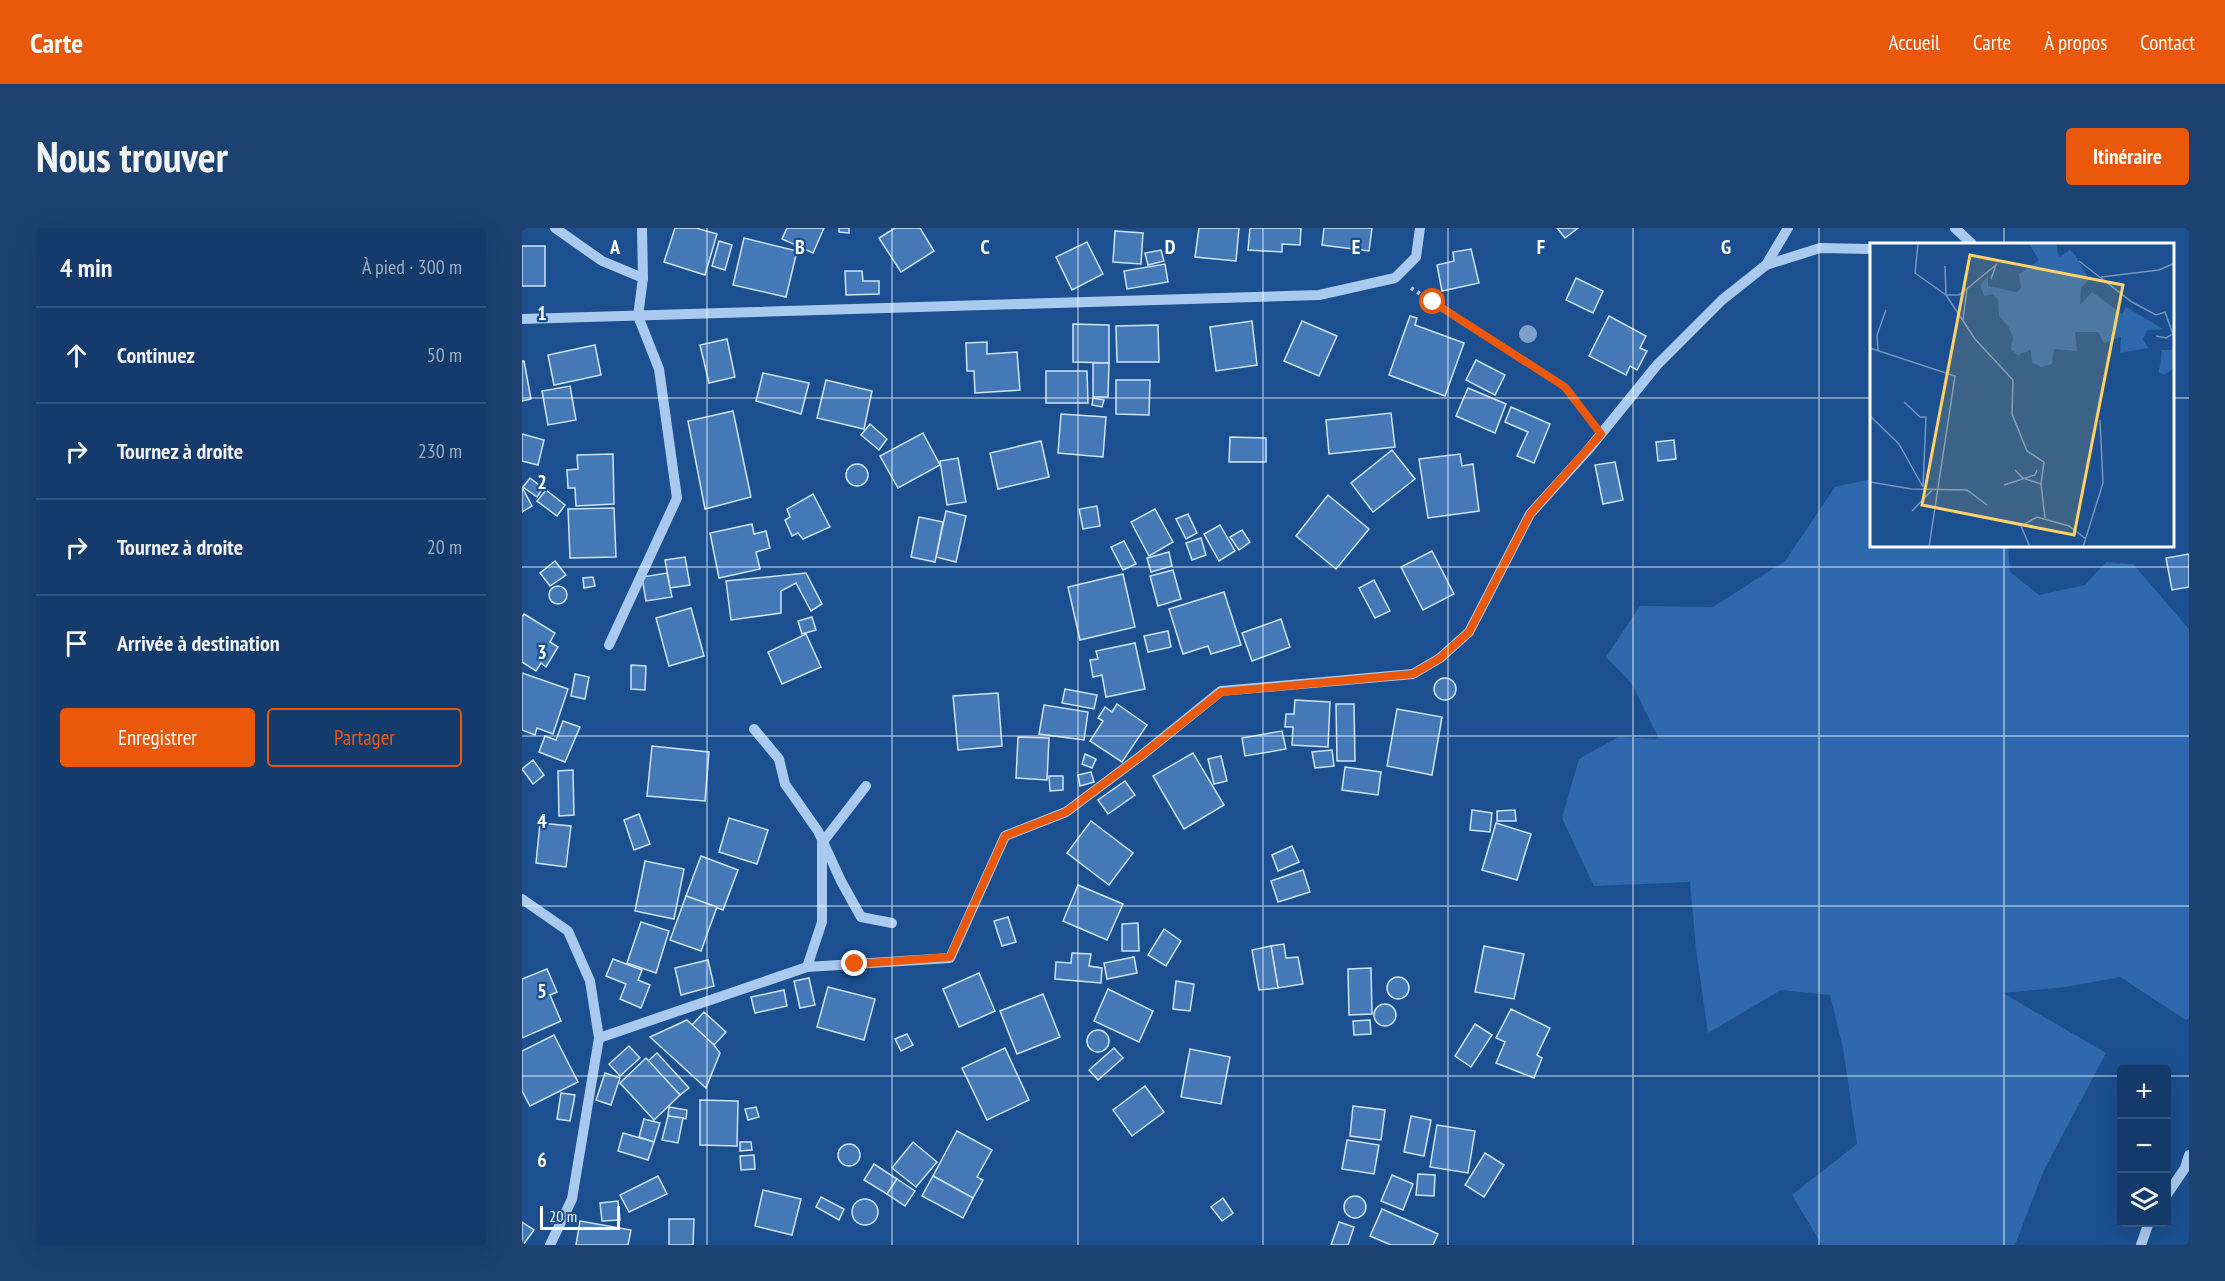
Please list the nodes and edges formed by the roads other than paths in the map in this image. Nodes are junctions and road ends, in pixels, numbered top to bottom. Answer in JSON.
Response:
{"nodes":[{"id":1,"x":555,"y":228,"type":"edge"},
{"id":2,"x":642,"y":228,"type":"edge"},
{"id":3,"x":1420,"y":228,"type":"edge"},
{"id":4,"x":1788,"y":228,"type":"edge"},
{"id":5,"x":1955,"y":228,"type":"edge"},
{"id":6,"x":1971,"y":243,"type":"edge"},
{"id":7,"x":1870,"y":249,"type":"edge"},
{"id":8,"x":1766,"y":265,"type":"junction"},
{"id":9,"x":643,"y":278,"type":"junction"},
{"id":10,"x":638,"y":316,"type":"junction"},
{"id":11,"x":522,"y":319,"type":"edge"},
{"id":12,"x":609,"y":645,"type":"dead end"},
{"id":13,"x":754,"y":729,"type":"dead end"},
{"id":14,"x":866,"y":786,"type":"dead end"},
{"id":15,"x":822,"y":843,"type":"junction"},
{"id":16,"x":522,"y":898,"type":"edge"},
{"id":17,"x":892,"y":923,"type":"dead end"},
{"id":18,"x":807,"y":967,"type":"junction"},
{"id":19,"x":599,"y":1038,"type":"junction"},
{"id":20,"x":2189,"y":1155,"type":"edge"},
{"id":21,"x":2171,"y":1189,"type":"edge"},
{"id":22,"x":2148,"y":1227,"type":"edge"},
{"id":23,"x":550,"y":1245,"type":"edge"},
{"id":24,"x":2141,"y":1245,"type":"edge"}],
"edges":[{"from":1,"to":9,"type":"street"},
{"from":2,"to":9,"type":"street"},
{"from":3,"to":10,"type":"street"},
{"from":4,"to":8,"type":"street"},
{"from":5,"to":6,"type":"street"},
{"from":7,"to":8,"type":"street"},
{"from":8,"to":18,"type":"street"},
{"from":9,"to":10,"type":"street"},
{"from":10,"to":11,"type":"street"},
{"from":10,"to":12,"type":"street"},
{"from":13,"to":15,"type":"street"},
{"from":14,"to":15,"type":"street"},
{"from":15,"to":17,"type":"street"},
{"from":15,"to":18,"type":"street"},
{"from":16,"to":19,"type":"street"},
{"from":18,"to":19,"type":"street"},
{"from":19,"to":23,"type":"street"},
{"from":20,"to":21,"type":"street"},
{"from":22,"to":24,"type":"street"}]}
